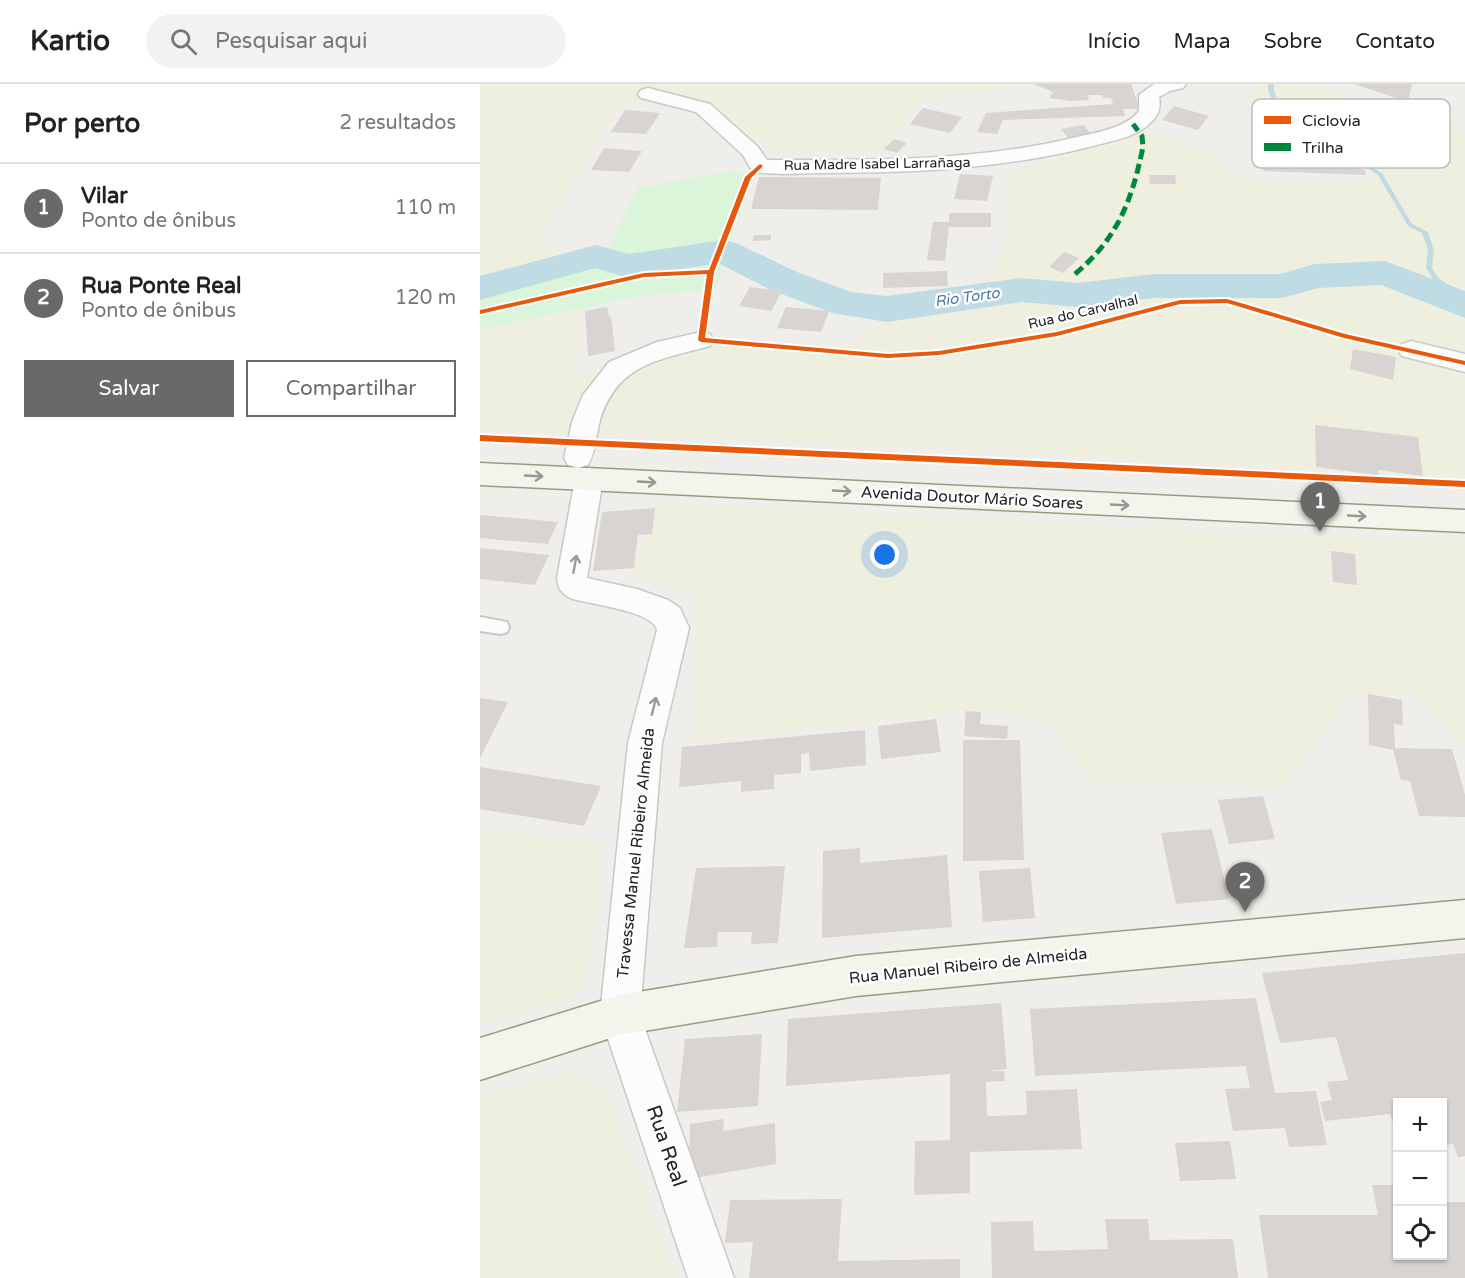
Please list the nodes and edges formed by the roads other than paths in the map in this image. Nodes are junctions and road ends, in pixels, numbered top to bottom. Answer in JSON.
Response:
{"nodes":[{"id":1,"x":1176,"y":84,"type":"edge"},
{"id":2,"x":1147,"y":89,"type":"edge"},
{"id":3,"x":648,"y":94,"type":"dead end"},
{"id":4,"x":701,"y":340,"type":"dead end"},
{"id":5,"x":1411,"y":350,"type":"dead end"},
{"id":6,"x":1465,"y":363,"type":"edge"},
{"id":7,"x":480,"y":454,"type":"edge"},
{"id":8,"x":583,"y":469,"type":"junction"},
{"id":9,"x":480,"y":474,"type":"edge"},
{"id":10,"x":1465,"y":500,"type":"edge"},
{"id":11,"x":1465,"y":521,"type":"edge"},
{"id":12,"x":480,"y":624,"type":"edge"},
{"id":13,"x":501,"y":627,"type":"dead end"},
{"id":14,"x":1465,"y":919,"type":"edge"},
{"id":15,"x":620,"y":1015,"type":"junction"},
{"id":16,"x":480,"y":1059,"type":"edge"},
{"id":17,"x":711,"y":1278,"type":"edge"}],
"edges":[{"from":1,"to":2,"type":"street","name":"Rua Madre Isabel Larrañaga"},
{"from":2,"to":3,"type":"street","name":"Rua Madre Isabel Larrañaga"},
{"from":4,"to":8,"type":"street"},
{"from":5,"to":6,"type":"street"},
{"from":7,"to":8,"type":"main road","name":"Avenida Doutor Mário Soares"},
{"from":9,"to":8,"type":"main road","name":"Avenida Doutor Mário Soares","one_way":true},
{"from":8,"to":10,"type":"main road","name":"Avenida Doutor Mário Soares"},
{"from":8,"to":11,"type":"main road","name":"Avenida Doutor Mário Soares","one_way":true},
{"from":15,"to":8,"type":"street","name":"Travessa Manuel Ribeiro Almeida","one_way":true},
{"from":12,"to":13,"type":"lane"},
{"from":14,"to":15,"type":"main road","name":"Rua Manuel Ribeiro de Almeida"},
{"from":15,"to":16,"type":"main road","name":"Rua Manuel Ribeiro de Almeida"},
{"from":15,"to":17,"type":"street","name":"Rua Real"}]}
